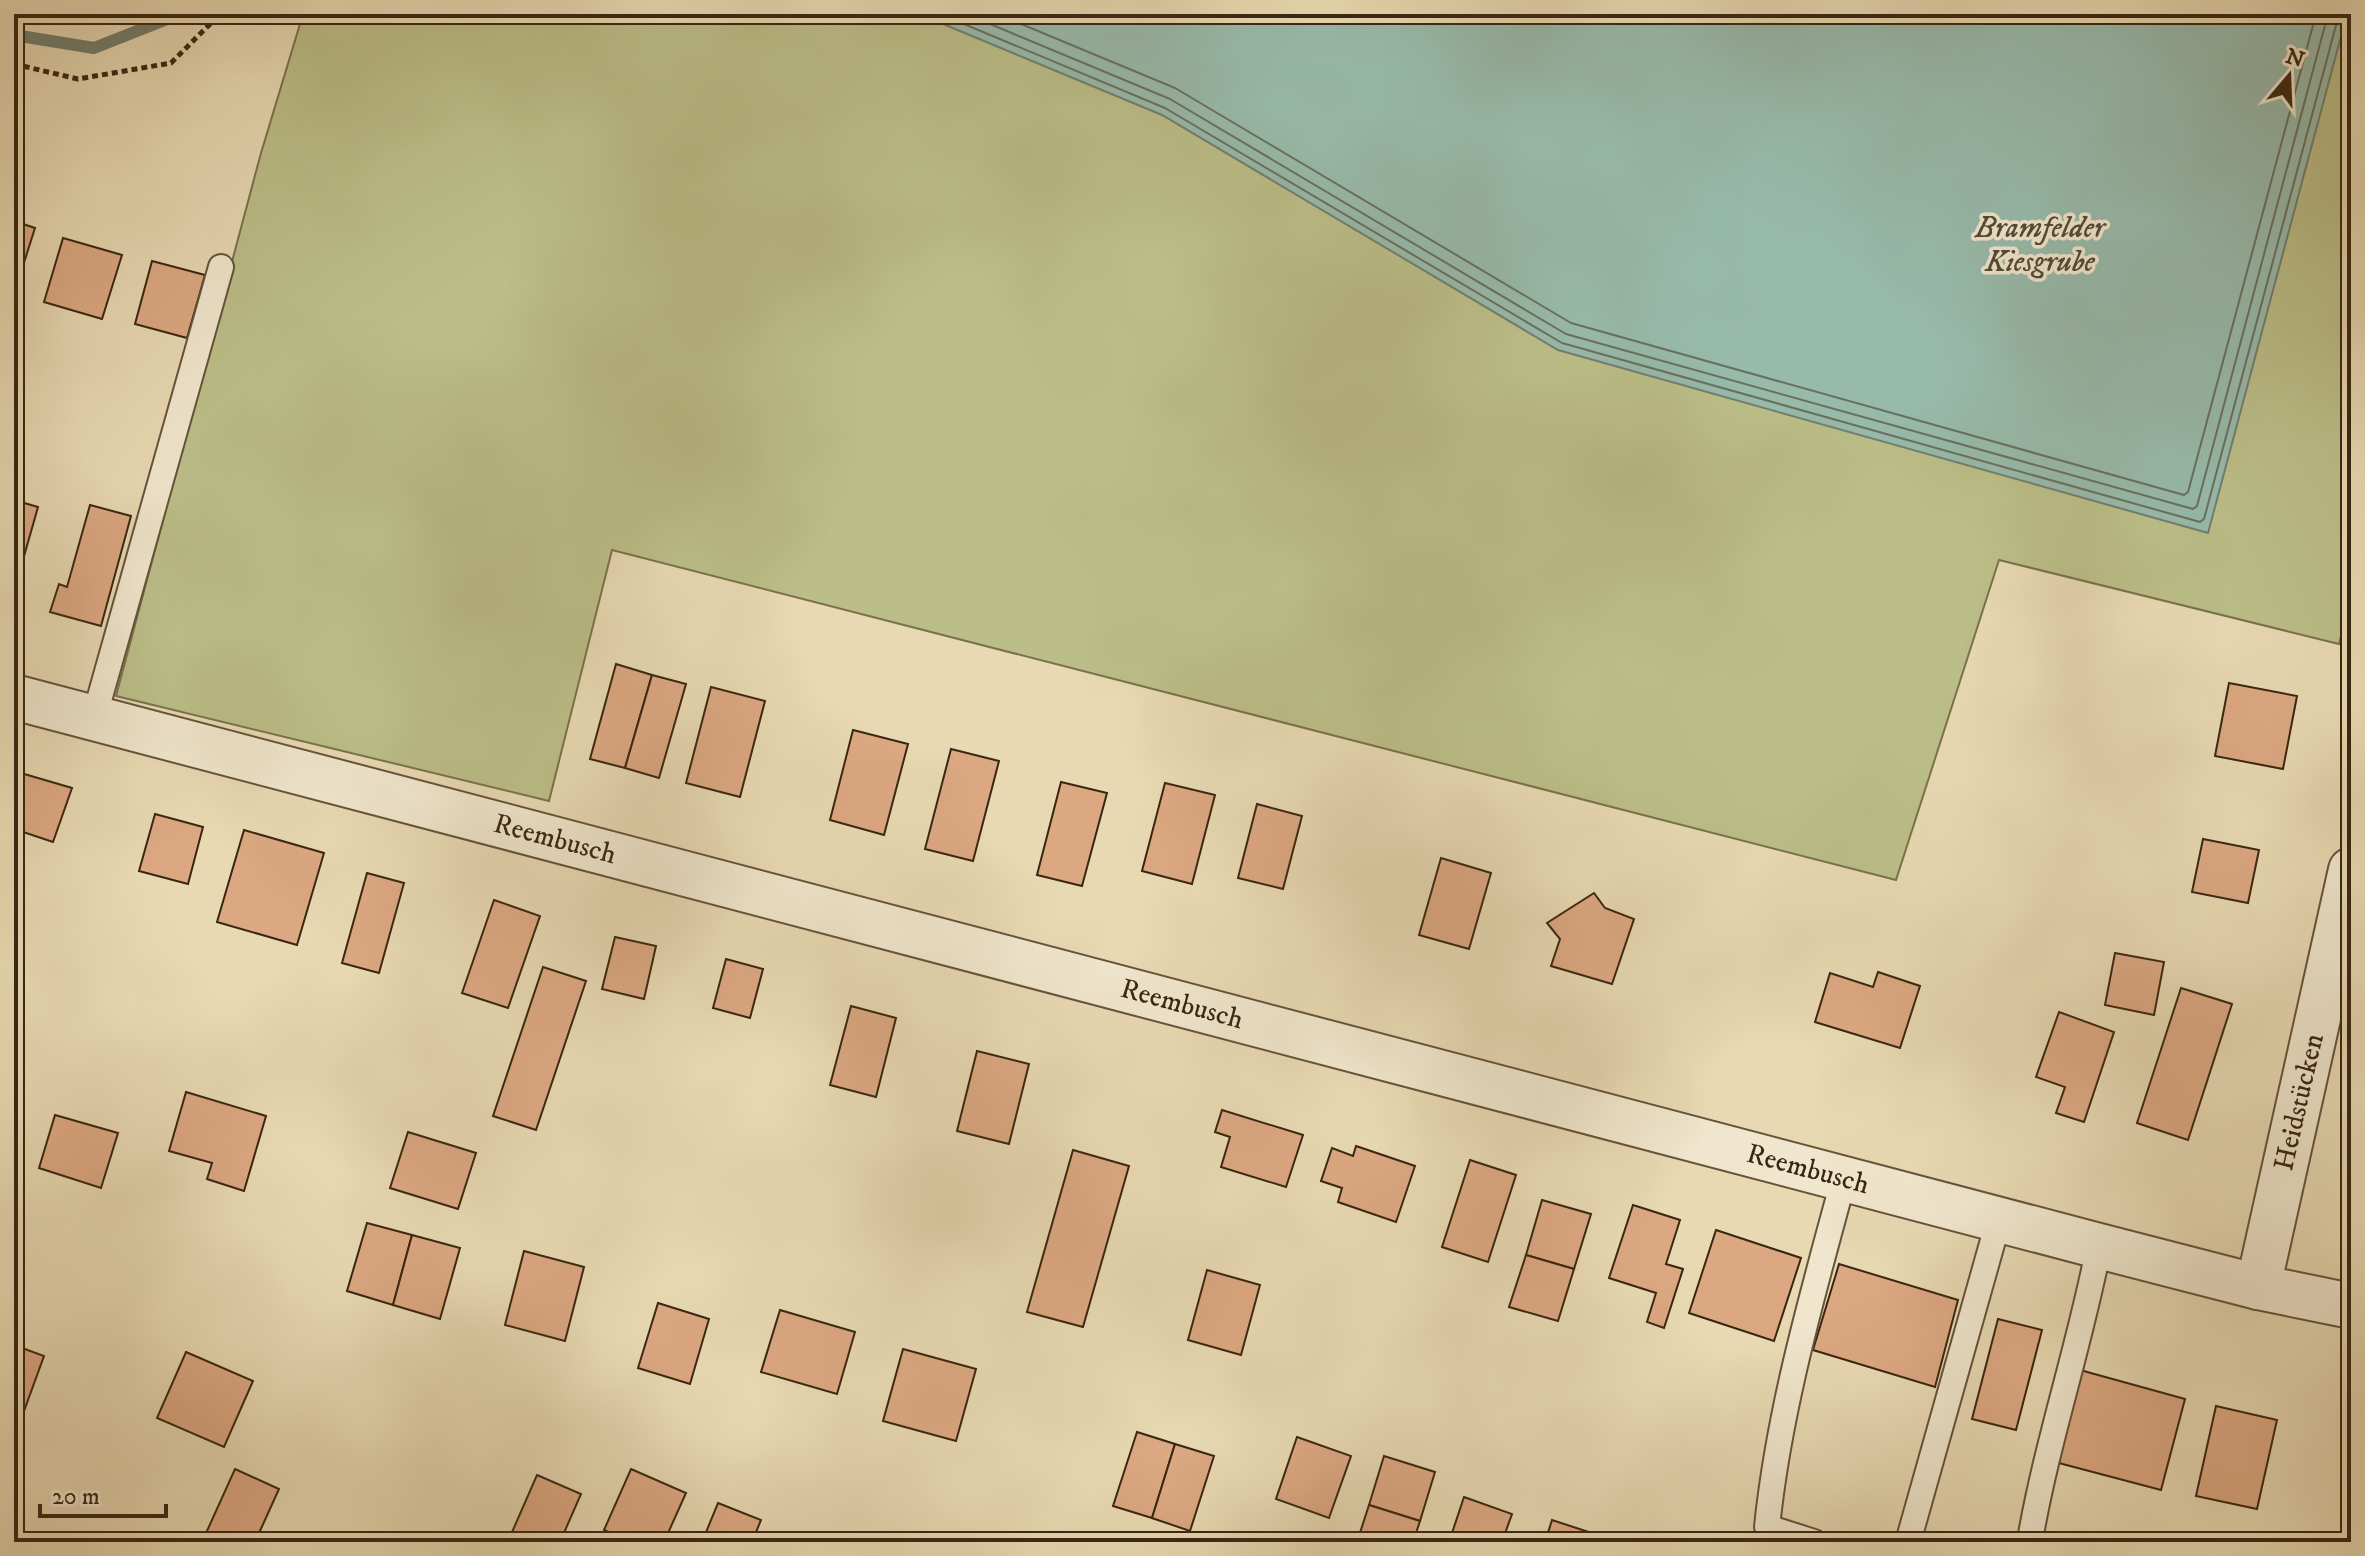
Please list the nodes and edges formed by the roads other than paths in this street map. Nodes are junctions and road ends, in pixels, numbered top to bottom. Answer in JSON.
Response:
{"nodes":[{"id":1,"x":221,"y":267,"type":"dead end"},
{"id":2,"x":14,"y":697,"type":"edge"},
{"id":3,"x":94,"y":718,"type":"junction"},
{"id":4,"x":2350,"y":880,"type":"edge"},
{"id":5,"x":1844,"y":1178,"type":"junction"},
{"id":6,"x":1999,"y":1219,"type":"junction"},
{"id":7,"x":2099,"y":1246,"type":"junction"},
{"id":8,"x":2258,"y":1287,"type":"junction"},
{"id":9,"x":2351,"y":1306,"type":"edge"},
{"id":10,"x":2030,"y":1540,"type":"edge"},
{"id":11,"x":1814,"y":1542,"type":"edge"},
{"id":12,"x":1908,"y":1542,"type":"edge"}],
"edges":[{"from":1,"to":3,"type":"lane"},
{"from":2,"to":3,"type":"street","name":"Reembusch"},
{"from":3,"to":5,"type":"street","name":"Reembusch"},
{"from":4,"to":8,"type":"street","name":"Heidstücken"},
{"from":5,"to":6,"type":"street","name":"Reembusch"},
{"from":5,"to":11,"type":"lane"},
{"from":6,"to":7,"type":"street","name":"Reembusch"},
{"from":6,"to":12,"type":"lane"},
{"from":7,"to":8,"type":"street","name":"Reembusch"},
{"from":7,"to":10,"type":"lane"},
{"from":8,"to":9,"type":"street","name":"Reembusch"}]}
